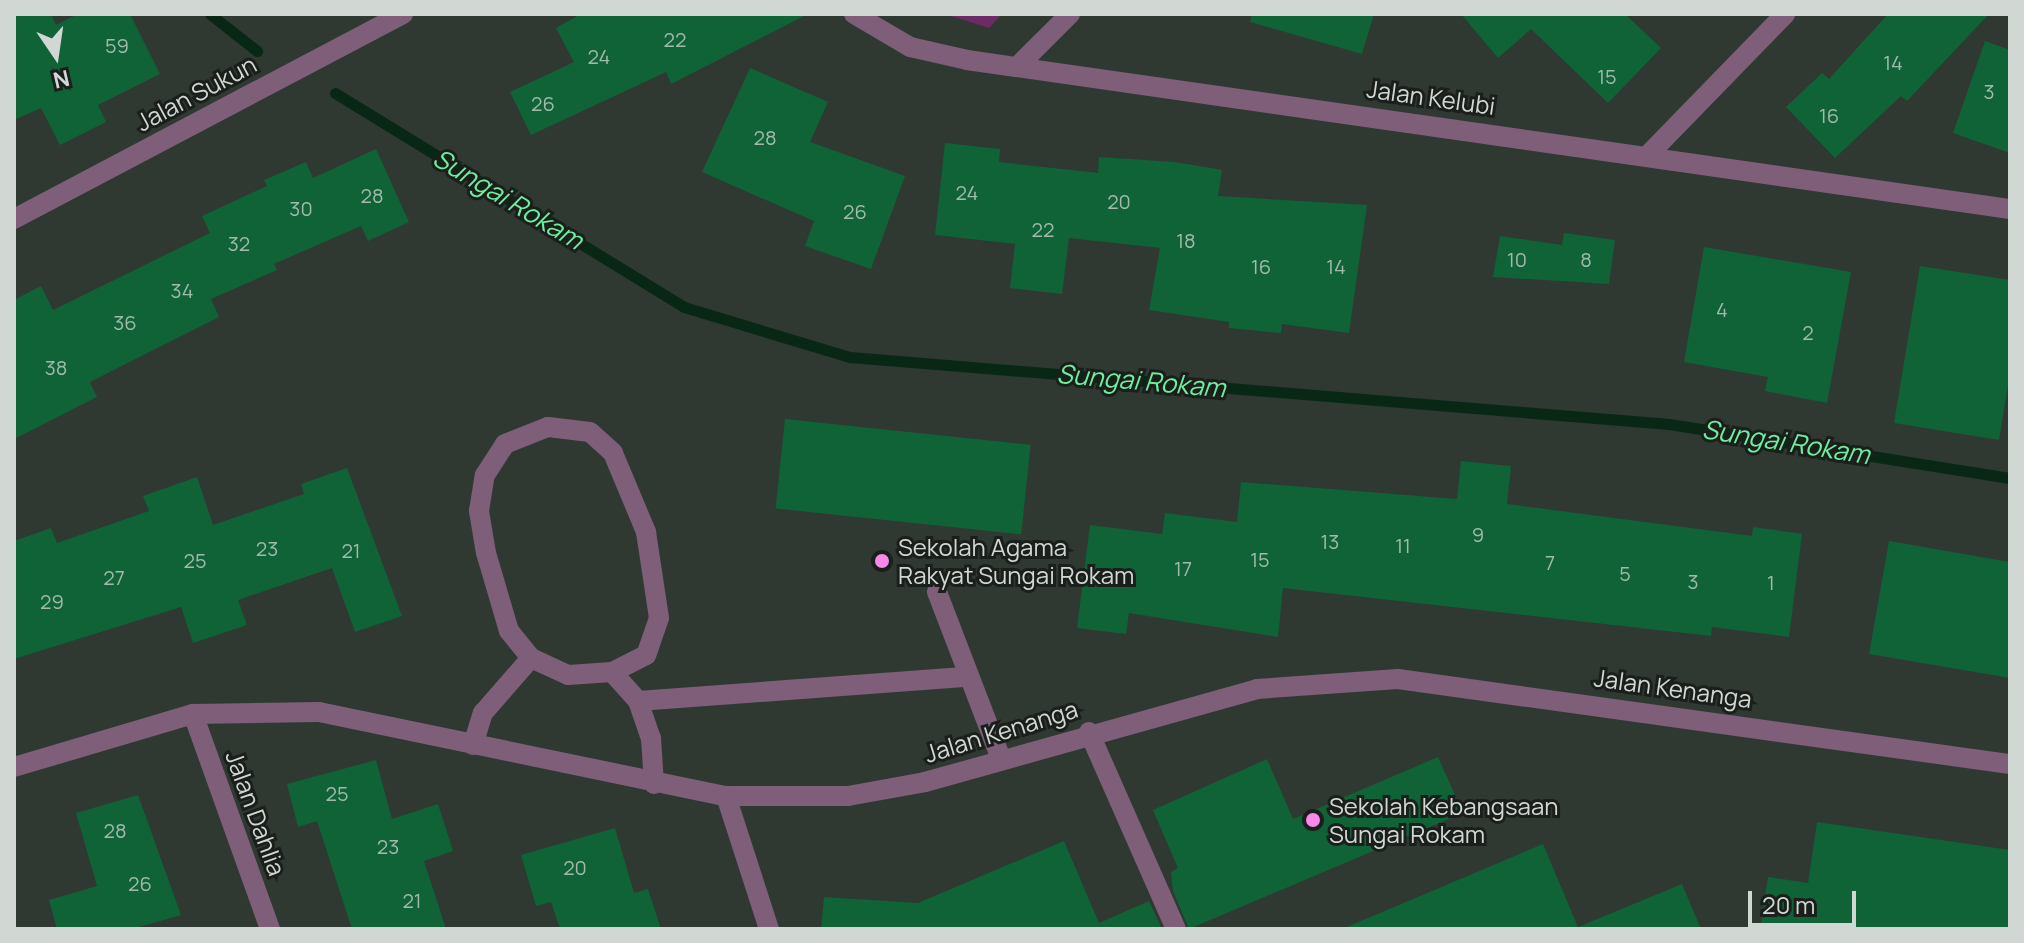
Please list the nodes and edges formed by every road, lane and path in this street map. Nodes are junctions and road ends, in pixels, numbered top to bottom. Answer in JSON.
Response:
{"nodes":[{"id":1,"x":403,"y":14,"type":"edge"},
{"id":2,"x":854,"y":14,"type":"edge"},
{"id":3,"x":1070,"y":14,"type":"edge"},
{"id":4,"x":1785,"y":14,"type":"edge"},
{"id":5,"x":1017,"y":67,"type":"junction"},
{"id":6,"x":1650,"y":153,"type":"junction"},
{"id":7,"x":2010,"y":209,"type":"edge"},
{"id":8,"x":14,"y":219,"type":"edge"},
{"id":9,"x":937,"y":592,"type":"dead end"},
{"id":10,"x":531,"y":658,"type":"junction"},
{"id":11,"x":612,"y":672,"type":"junction"},
{"id":12,"x":967,"y":677,"type":"junction"},
{"id":13,"x":638,"y":701,"type":"junction"},
{"id":14,"x":193,"y":714,"type":"junction"},
{"id":15,"x":1089,"y":732,"type":"junction"},
{"id":16,"x":473,"y":745,"type":"junction"},
{"id":17,"x":1001,"y":759,"type":"junction"},
{"id":18,"x":2010,"y":764,"type":"edge"},
{"id":19,"x":14,"y":767,"type":"edge"},
{"id":20,"x":654,"y":784,"type":"junction"},
{"id":21,"x":726,"y":796,"type":"junction"},
{"id":22,"x":270,"y":929,"type":"edge"},
{"id":23,"x":769,"y":929,"type":"edge"},
{"id":24,"x":1176,"y":929,"type":"edge"}],
"edges":[{"from":1,"to":8,"type":"street","name":"Jalan Sukun"},
{"from":2,"to":5,"type":"street","name":"Jalan Kelubi"},
{"from":3,"to":5,"type":"street"},
{"from":4,"to":6,"type":"street"},
{"from":5,"to":6,"type":"street","name":"Jalan Kelubi"},
{"from":6,"to":7,"type":"street","name":"Jalan Kelubi"},
{"from":9,"to":12,"type":"street"},
{"from":10,"to":11,"type":"street"},
{"from":10,"to":11,"type":"street"},
{"from":10,"to":16,"type":"street"},
{"from":11,"to":13,"type":"street"},
{"from":12,"to":13,"type":"street"},
{"from":12,"to":17,"type":"street"},
{"from":13,"to":20,"type":"street"},
{"from":14,"to":16,"type":"street","name":"Jalan Kenanga"},
{"from":14,"to":19,"type":"street","name":"Jalan Kenanga"},
{"from":14,"to":22,"type":"street","name":"Jalan Dahlia"},
{"from":15,"to":17,"type":"street","name":"Jalan Kenanga"},
{"from":15,"to":18,"type":"street","name":"Jalan Kenanga"},
{"from":15,"to":24,"type":"street"},
{"from":16,"to":20,"type":"street","name":"Jalan Kenanga"},
{"from":17,"to":21,"type":"street","name":"Jalan Kenanga"},
{"from":20,"to":21,"type":"street","name":"Jalan Kenanga"},
{"from":21,"to":23,"type":"street"}]}
